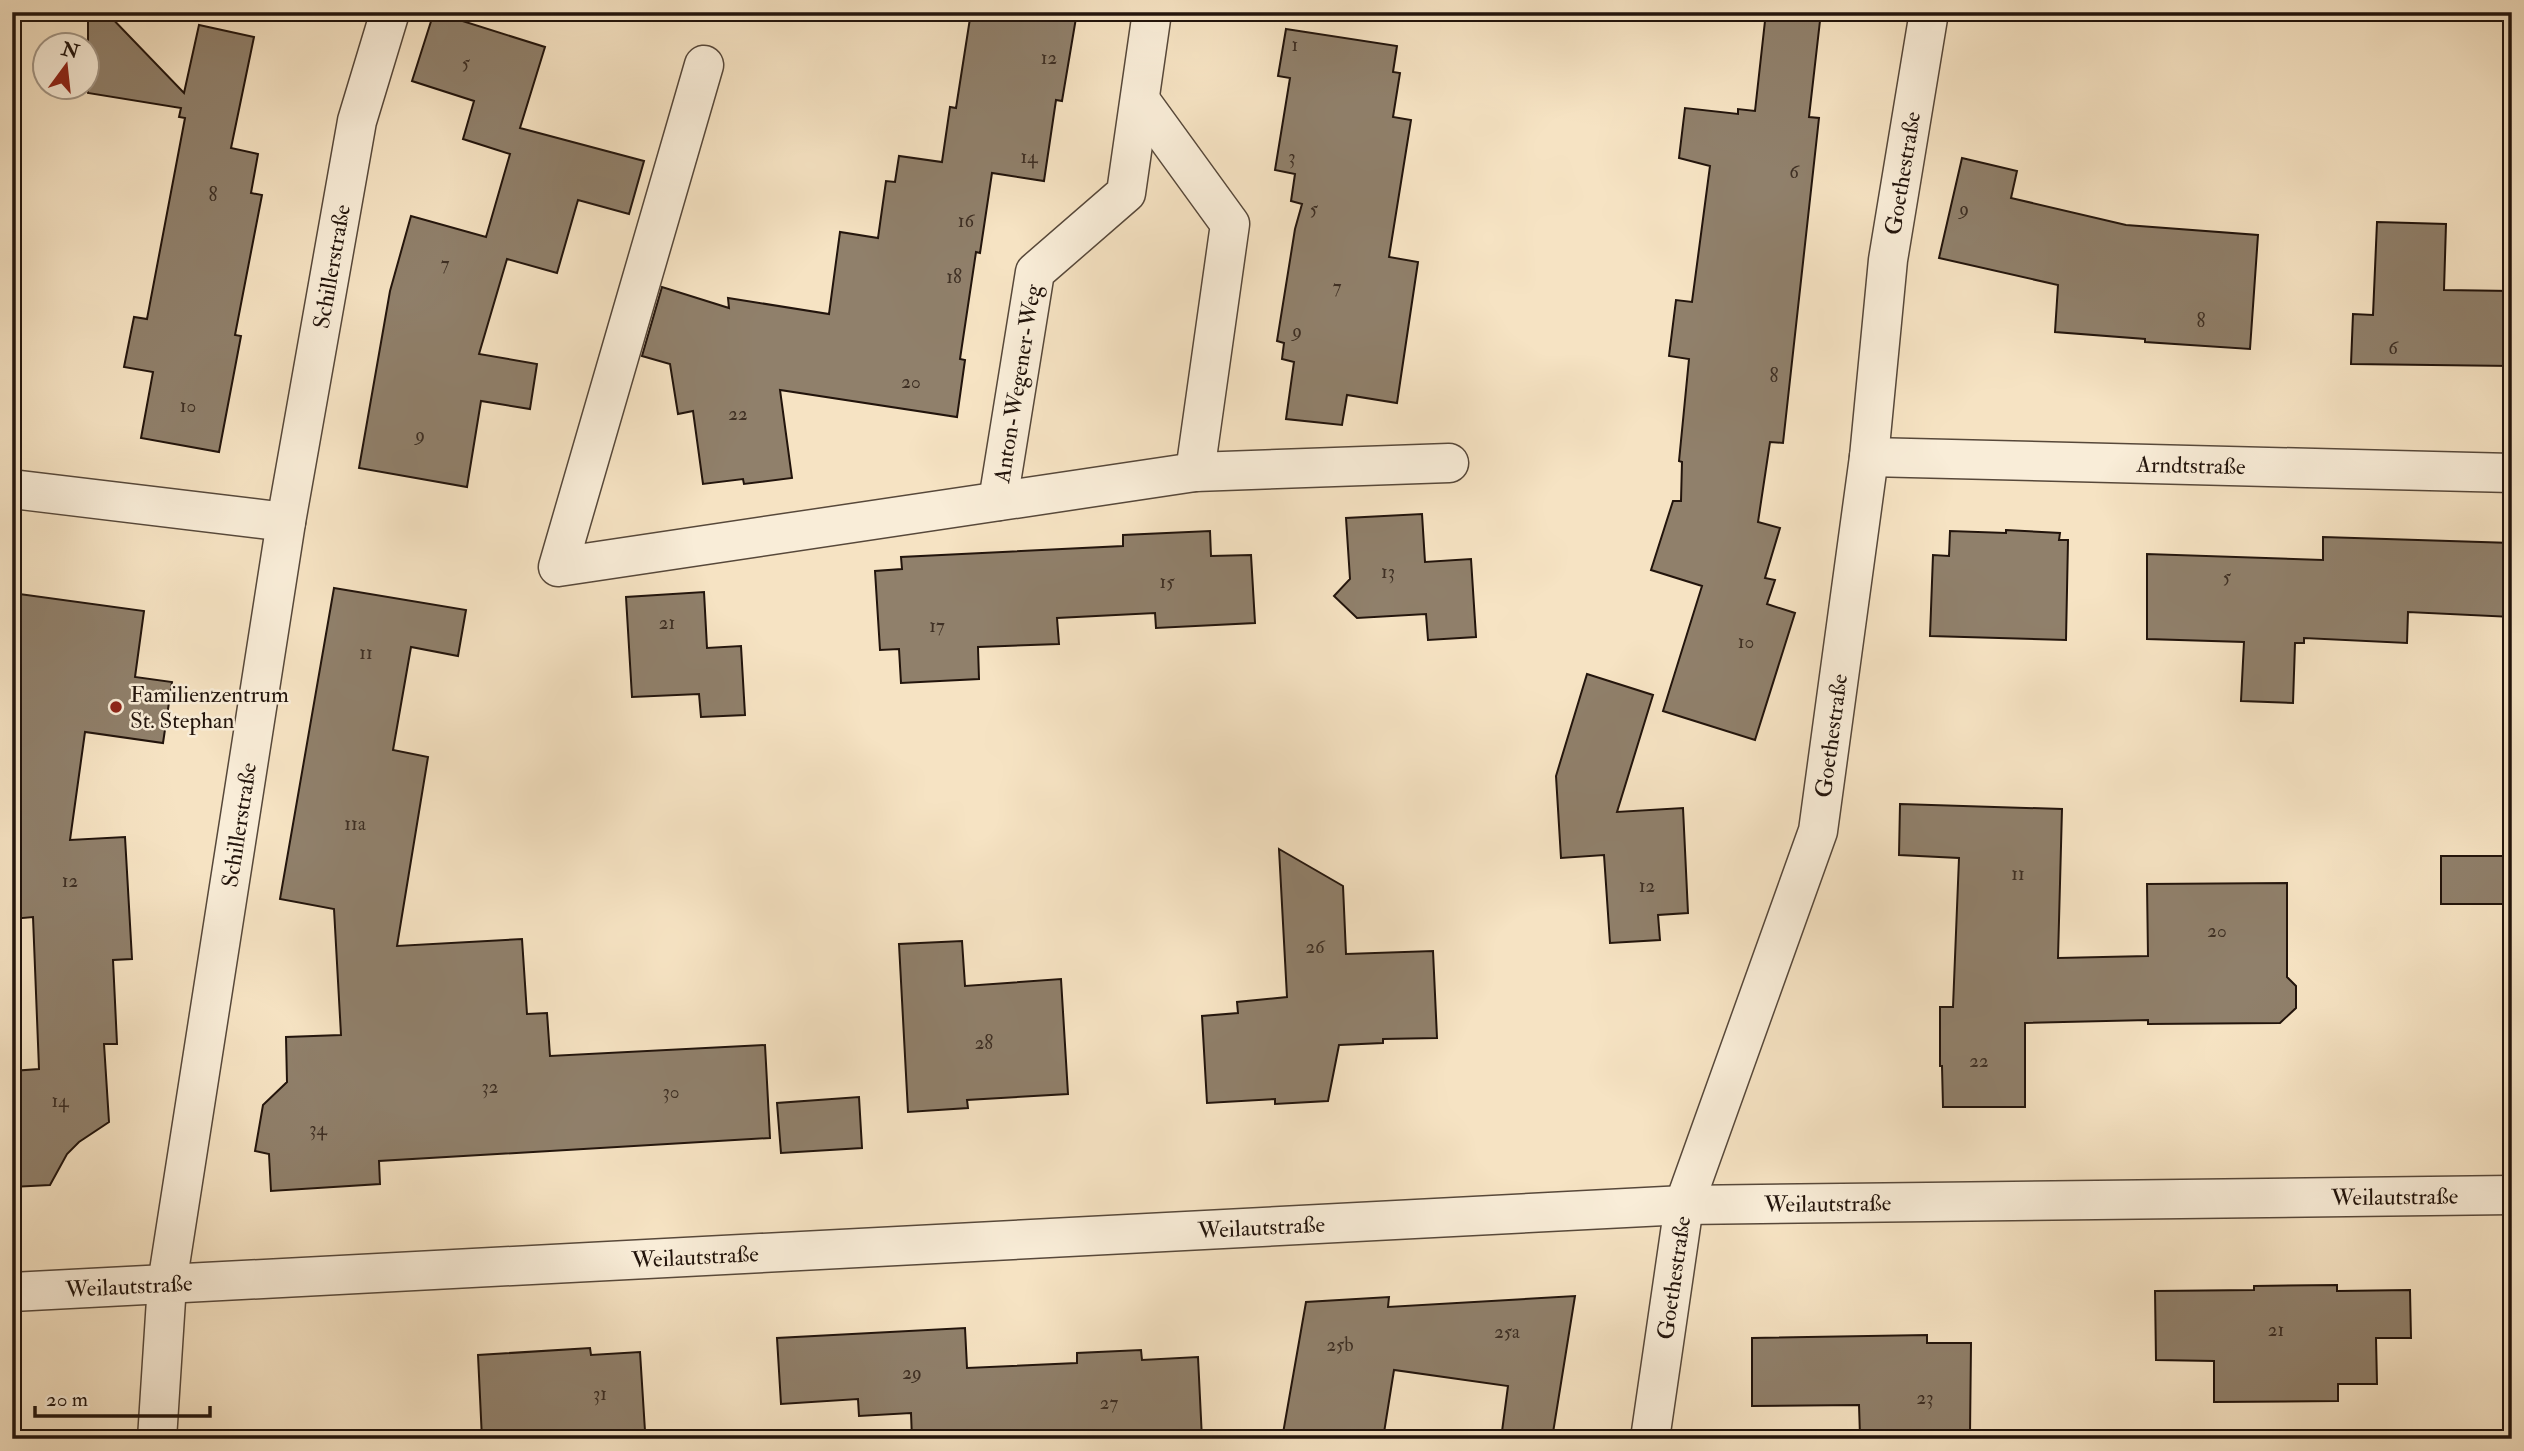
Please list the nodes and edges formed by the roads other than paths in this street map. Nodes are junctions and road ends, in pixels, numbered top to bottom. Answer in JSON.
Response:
{"nodes":[{"id":1,"x":390,"y":12,"type":"edge"},
{"id":2,"x":1152,"y":12,"type":"edge"},
{"id":3,"x":1929,"y":12,"type":"edge"},
{"id":4,"x":704,"y":65,"type":"dead end"},
{"id":5,"x":1140,"y":100,"type":"junction"},
{"id":6,"x":1869,"y":457,"type":"junction"},
{"id":7,"x":1449,"y":463,"type":"dead end"},
{"id":8,"x":1195,"y":472,"type":"junction"},
{"id":9,"x":2512,"y":472,"type":"edge"},
{"id":10,"x":12,"y":489,"type":"edge"},
{"id":11,"x":998,"y":501,"type":"junction"},
{"id":12,"x":286,"y":522,"type":"junction"},
{"id":13,"x":2512,"y":1195,"type":"edge"},
{"id":14,"x":1684,"y":1205,"type":"junction"},
{"id":15,"x":167,"y":1284,"type":"junction"},
{"id":16,"x":12,"y":1292,"type":"edge"},
{"id":17,"x":157,"y":1439,"type":"edge"},
{"id":18,"x":1650,"y":1439,"type":"edge"}],
"edges":[{"from":1,"to":12,"type":"street","name":"Schillerstraße"},
{"from":2,"to":5,"type":"street","name":"Anton-Wegener-Weg"},
{"from":3,"to":6,"type":"street","name":"Goethestraße"},
{"from":4,"to":11,"type":"street","name":"Anton-Wegener-Weg"},
{"from":5,"to":8,"type":"street"},
{"from":5,"to":11,"type":"street","name":"Anton-Wegener-Weg"},
{"from":6,"to":9,"type":"street","name":"Arndtstraße"},
{"from":6,"to":14,"type":"street","name":"Goethestraße"},
{"from":7,"to":8,"type":"street","name":"Anton-Wegener-Weg"},
{"from":8,"to":11,"type":"street","name":"Anton-Wegener-Weg"},
{"from":10,"to":12,"type":"street"},
{"from":12,"to":15,"type":"street","name":"Schillerstraße"},
{"from":13,"to":14,"type":"street","name":"Weilautstraße"},
{"from":14,"to":15,"type":"street","name":"Weilautstraße"},
{"from":14,"to":18,"type":"street","name":"Goethestraße"},
{"from":15,"to":16,"type":"street","name":"Weilautstraße"},
{"from":15,"to":17,"type":"street","name":"Schillerstraße"}]}
